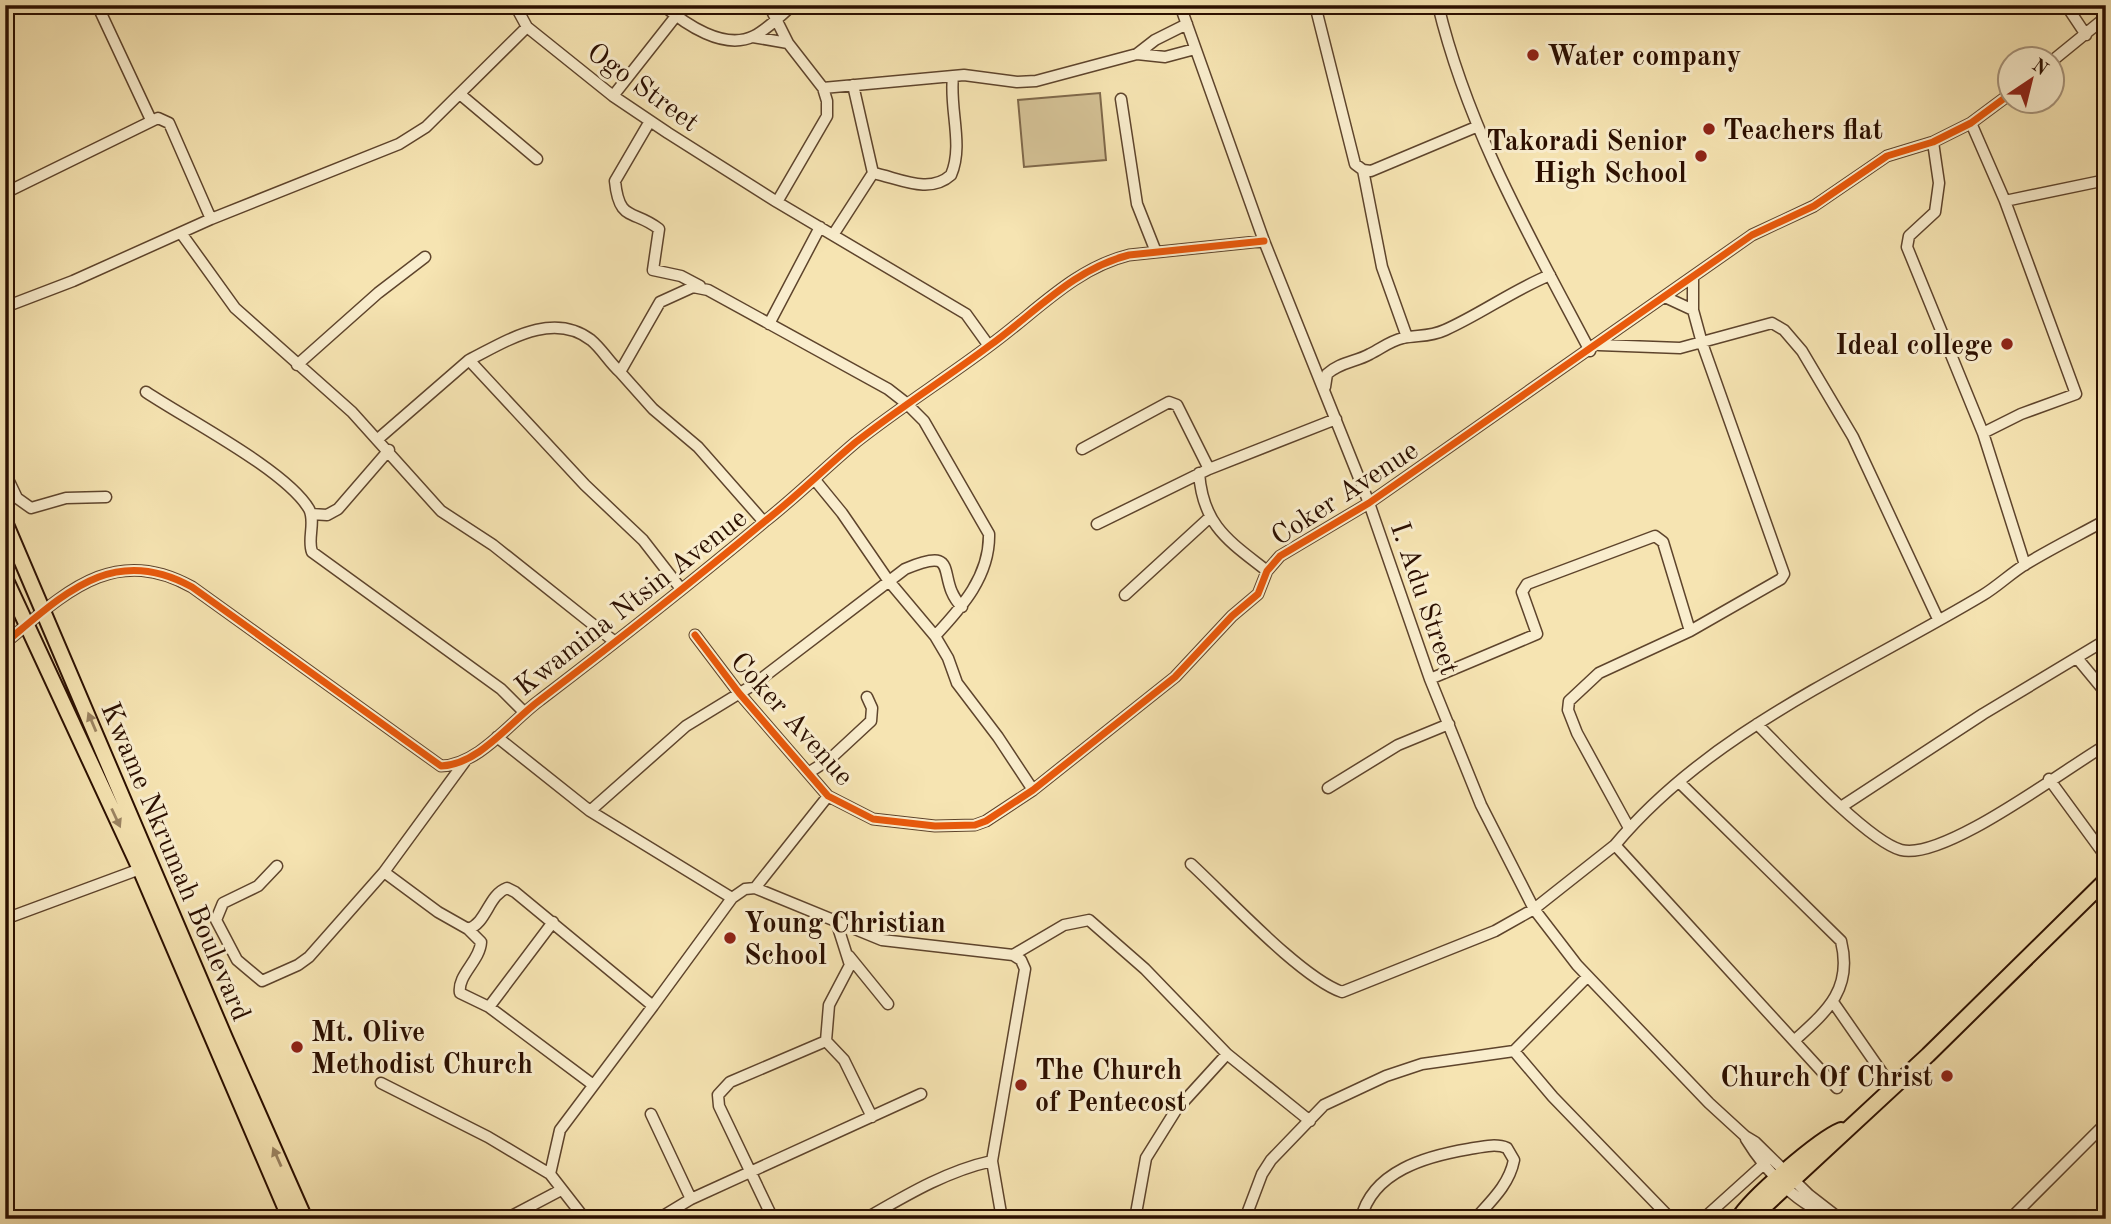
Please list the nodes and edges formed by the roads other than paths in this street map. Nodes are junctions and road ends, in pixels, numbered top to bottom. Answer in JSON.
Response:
{"nodes":[{"id":1,"x":515,"y":5,"type":"edge"},
{"id":2,"x":663,"y":5,"type":"edge"},
{"id":3,"x":769,"y":5,"type":"edge"},
{"id":4,"x":793,"y":5,"type":"edge"},
{"id":5,"x":1180,"y":5,"type":"edge"},
{"id":6,"x":1315,"y":5,"type":"edge"},
{"id":7,"x":1438,"y":5,"type":"edge"},
{"id":8,"x":2066,"y":5,"type":"edge"},
{"id":9,"x":100,"y":11,"type":"dead end"},
{"id":10,"x":676,"y":16,"type":"junction"},
{"id":11,"x":776,"y":18,"type":"junction"},
{"id":12,"x":2106,"y":18,"type":"edge"},
{"id":13,"x":1187,"y":24,"type":"junction"},
{"id":14,"x":527,"y":27,"type":"junction"},
{"id":15,"x":2086,"y":35,"type":"junction"},
{"id":16,"x":753,"y":37,"type":"junction"},
{"id":17,"x":788,"y":43,"type":"junction"},
{"id":18,"x":1195,"y":49,"type":"junction"},
{"id":19,"x":2066,"y":50,"type":"edge"},
{"id":20,"x":1137,"y":54,"type":"junction"},
{"id":21,"x":953,"y":76,"type":"junction"},
{"id":22,"x":853,"y":85,"type":"junction"},
{"id":23,"x":823,"y":88,"type":"junction"},
{"id":24,"x":461,"y":95,"type":"junction"},
{"id":25,"x":613,"y":96,"type":"junction"},
{"id":26,"x":1121,"y":99,"type":"dead end"},
{"id":27,"x":1996,"y":104,"type":"edge"},
{"id":28,"x":151,"y":120,"type":"junction"},
{"id":29,"x":650,"y":121,"type":"junction"},
{"id":30,"x":1971,"y":123,"type":"junction"},
{"id":31,"x":1476,"y":127,"type":"junction"},
{"id":32,"x":1933,"y":142,"type":"junction"},
{"id":33,"x":537,"y":159,"type":"dead end"},
{"id":34,"x":1363,"y":170,"type":"junction"},
{"id":35,"x":873,"y":173,"type":"junction"},
{"id":36,"x":2106,"y":180,"type":"edge"},
{"id":37,"x":5,"y":193,"type":"edge"},
{"id":38,"x":2005,"y":201,"type":"junction"},
{"id":39,"x":777,"y":202,"type":"junction"},
{"id":40,"x":211,"y":219,"type":"junction"},
{"id":41,"x":820,"y":227,"type":"junction"},
{"id":42,"x":181,"y":233,"type":"junction"},
{"id":43,"x":833,"y":234,"type":"junction"},
{"id":44,"x":1264,"y":241,"type":"junction"},
{"id":45,"x":1156,"y":252,"type":"junction"},
{"id":46,"x":425,"y":257,"type":"dead end"},
{"id":47,"x":1550,"y":275,"type":"junction"},
{"id":48,"x":1693,"y":277,"type":"junction"},
{"id":49,"x":700,"y":286,"type":"junction"},
{"id":50,"x":1665,"y":297,"type":"junction"},
{"id":51,"x":5,"y":307,"type":"edge"},
{"id":52,"x":1693,"y":310,"type":"junction"},
{"id":53,"x":769,"y":324,"type":"junction"},
{"id":54,"x":1407,"y":337,"type":"junction"},
{"id":55,"x":1702,"y":343,"type":"junction"},
{"id":56,"x":989,"y":346,"type":"junction"},
{"id":57,"x":1594,"y":348,"type":"junction"},
{"id":58,"x":469,"y":360,"type":"junction"},
{"id":59,"x":297,"y":365,"type":"junction"},
{"id":60,"x":620,"y":372,"type":"junction"},
{"id":61,"x":146,"y":391,"type":"dead end"},
{"id":62,"x":1325,"y":391,"type":"junction"},
{"id":63,"x":906,"y":403,"type":"junction"},
{"id":64,"x":1336,"y":419,"type":"junction"},
{"id":65,"x":1983,"y":433,"type":"junction"},
{"id":66,"x":378,"y":439,"type":"junction"},
{"id":67,"x":1082,"y":449,"type":"dead end"},
{"id":68,"x":389,"y":450,"type":"junction"},
{"id":69,"x":1204,"y":471,"type":"junction"},
{"id":70,"x":5,"y":473,"type":"edge"},
{"id":71,"x":815,"y":480,"type":"junction"},
{"id":72,"x":106,"y":497,"type":"dead end"},
{"id":73,"x":1369,"y":503,"type":"junction"},
{"id":74,"x":311,"y":513,"type":"junction"},
{"id":75,"x":1209,"y":518,"type":"junction"},
{"id":76,"x":2106,"y":520,"type":"edge"},
{"id":77,"x":5,"y":522,"type":"edge"},
{"id":78,"x":764,"y":523,"type":"junction"},
{"id":79,"x":1097,"y":524,"type":"dead end"},
{"id":80,"x":2025,"y":565,"type":"junction"},
{"id":81,"x":1267,"y":571,"type":"junction"},
{"id":82,"x":5,"y":578,"type":"edge"},
{"id":83,"x":888,"y":580,"type":"junction"},
{"id":84,"x":681,"y":589,"type":"junction"},
{"id":85,"x":1125,"y":595,"type":"dead end"},
{"id":86,"x":962,"y":607,"type":"junction"},
{"id":87,"x":46,"y":611,"type":"junction"},
{"id":88,"x":1938,"y":619,"type":"junction"},
{"id":89,"x":27,"y":625,"type":"junction"},
{"id":90,"x":1690,"y":631,"type":"junction"},
{"id":91,"x":695,"y":635,"type":"dead end"},
{"id":92,"x":935,"y":636,"type":"junction"},
{"id":93,"x":2106,"y":640,"type":"edge"},
{"id":94,"x":615,"y":642,"type":"junction"},
{"id":95,"x":5,"y":643,"type":"edge"},
{"id":96,"x":2077,"y":658,"type":"junction"},
{"id":97,"x":1430,"y":679,"type":"junction"},
{"id":98,"x":739,"y":693,"type":"junction"},
{"id":99,"x":2106,"y":693,"type":"edge"},
{"id":100,"x":867,"y":697,"type":"dead end"},
{"id":101,"x":524,"y":712,"type":"junction"},
{"id":102,"x":1449,"y":724,"type":"junction"},
{"id":103,"x":1757,"y":724,"type":"junction"},
{"id":104,"x":497,"y":737,"type":"junction"},
{"id":105,"x":2106,"y":745,"type":"edge"},
{"id":106,"x":467,"y":758,"type":"junction"},
{"id":107,"x":808,"y":773,"type":"junction"},
{"id":108,"x":2049,"y":779,"type":"junction"},
{"id":109,"x":1679,"y":782,"type":"junction"},
{"id":110,"x":1328,"y":788,"type":"dead end"},
{"id":111,"x":1032,"y":790,"type":"junction"},
{"id":112,"x":828,"y":796,"type":"junction"},
{"id":113,"x":1841,"y":807,"type":"junction"},
{"id":114,"x":590,"y":811,"type":"junction"},
{"id":115,"x":1629,"y":828,"type":"junction"},
{"id":116,"x":1615,"y":845,"type":"junction"},
{"id":117,"x":2106,"y":857,"type":"edge"},
{"id":118,"x":1192,"y":864,"type":"dead end"},
{"id":119,"x":277,"y":866,"type":"dead end"},
{"id":120,"x":140,"y":869,"type":"junction"},
{"id":121,"x":384,"y":872,"type":"junction"},
{"id":122,"x":2106,"y":880,"type":"edge"},
{"id":123,"x":755,"y":888,"type":"junction"},
{"id":124,"x":732,"y":898,"type":"junction"},
{"id":125,"x":1534,"y":909,"type":"junction"},
{"id":126,"x":5,"y":919,"type":"edge"},
{"id":127,"x":836,"y":921,"type":"junction"},
{"id":128,"x":553,"y":922,"type":"junction"},
{"id":129,"x":468,"y":929,"type":"junction"},
{"id":130,"x":1013,"y":955,"type":"junction"},
{"id":131,"x":848,"y":956,"type":"junction"},
{"id":132,"x":1587,"y":977,"type":"junction"},
{"id":133,"x":1833,"y":1002,"type":"junction"},
{"id":134,"x":888,"y":1004,"type":"dead end"},
{"id":135,"x":653,"y":1006,"type":"junction"},
{"id":136,"x":489,"y":1007,"type":"junction"},
{"id":137,"x":1795,"y":1040,"type":"junction"},
{"id":138,"x":826,"y":1041,"type":"junction"},
{"id":139,"x":1514,"y":1051,"type":"junction"},
{"id":140,"x":1227,"y":1054,"type":"junction"},
{"id":141,"x":381,"y":1083,"type":"dead end"},
{"id":142,"x":592,"y":1084,"type":"junction"},
{"id":143,"x":1892,"y":1087,"type":"junction"},
{"id":144,"x":1838,"y":1088,"type":"dead end"},
{"id":145,"x":921,"y":1094,"type":"dead end"},
{"id":146,"x":651,"y":1114,"type":"dead end"},
{"id":147,"x":872,"y":1117,"type":"junction"},
{"id":148,"x":1310,"y":1121,"type":"junction"},
{"id":149,"x":2106,"y":1123,"type":"edge"},
{"id":150,"x":1745,"y":1136,"type":"junction"},
{"id":151,"x":992,"y":1161,"type":"junction"},
{"id":152,"x":1765,"y":1163,"type":"junction"},
{"id":153,"x":752,"y":1172,"type":"junction"},
{"id":154,"x":550,"y":1174,"type":"junction"},
{"id":155,"x":1787,"y":1179,"type":"junction"},
{"id":156,"x":561,"y":1190,"type":"junction"},
{"id":157,"x":691,"y":1199,"type":"junction"},
{"id":158,"x":1838,"y":1218,"type":"edge"},
{"id":159,"x":290,"y":1219,"type":"edge"},
{"id":160,"x":305,"y":1219,"type":"edge"},
{"id":161,"x":506,"y":1219,"type":"edge"},
{"id":162,"x":585,"y":1219,"type":"edge"},
{"id":163,"x":658,"y":1219,"type":"edge"},
{"id":164,"x":773,"y":1219,"type":"edge"},
{"id":165,"x":865,"y":1219,"type":"edge"},
{"id":166,"x":1002,"y":1219,"type":"edge"},
{"id":167,"x":1135,"y":1219,"type":"edge"},
{"id":168,"x":1245,"y":1219,"type":"edge"},
{"id":169,"x":1361,"y":1219,"type":"edge"},
{"id":170,"x":1475,"y":1219,"type":"edge"},
{"id":171,"x":1671,"y":1219,"type":"edge"},
{"id":172,"x":1703,"y":1219,"type":"edge"},
{"id":173,"x":1738,"y":1219,"type":"edge"},
{"id":174,"x":1751,"y":1219,"type":"edge"},
{"id":175,"x":2010,"y":1219,"type":"edge"}],
"edges":[{"from":1,"to":14,"type":"street"},
{"from":2,"to":10,"type":"street"},
{"from":3,"to":11,"type":"street"},
{"from":4,"to":11,"type":"street"},
{"from":5,"to":13,"type":"street","name":"I. Adu Street"},
{"from":6,"to":34,"type":"street"},
{"from":7,"to":31,"type":"street"},
{"from":8,"to":15,"type":"street"},
{"from":9,"to":28,"type":"street"},
{"from":10,"to":16,"type":"street"},
{"from":10,"to":25,"type":"street"},
{"from":11,"to":16,"type":"street"},
{"from":11,"to":17,"type":"street"},
{"from":12,"to":15,"type":"street"},
{"from":13,"to":18,"type":"street","name":"I. Adu Street"},
{"from":13,"to":20,"type":"street"},
{"from":14,"to":24,"type":"street"},
{"from":14,"to":25,"type":"street","name":"Ogo Street"},
{"from":15,"to":19,"type":"street"},
{"from":16,"to":17,"type":"street"},
{"from":17,"to":23,"type":"street"},
{"from":18,"to":20,"type":"street"},
{"from":18,"to":44,"type":"street","name":"I. Adu Street"},
{"from":20,"to":21,"type":"street"},
{"from":21,"to":22,"type":"street"},
{"from":21,"to":35,"type":"street"},
{"from":22,"to":23,"type":"street"},
{"from":22,"to":35,"type":"street"},
{"from":23,"to":39,"type":"street"},
{"from":24,"to":33,"type":"street"},
{"from":24,"to":40,"type":"street"},
{"from":25,"to":29,"type":"street","name":"Ogo Street"},
{"from":26,"to":45,"type":"street"},
{"from":27,"to":30,"type":"street","name":"Coker Avenue"},
{"from":28,"to":37,"type":"street"},
{"from":28,"to":40,"type":"street"},
{"from":29,"to":39,"type":"street","name":"Ogo Street"},
{"from":29,"to":49,"type":"street"},
{"from":30,"to":32,"type":"street","name":"Coker Avenue"},
{"from":30,"to":38,"type":"street"},
{"from":31,"to":34,"type":"street"},
{"from":31,"to":47,"type":"street"},
{"from":32,"to":48,"type":"street","name":"Coker Avenue"},
{"from":32,"to":65,"type":"street"},
{"from":34,"to":54,"type":"street"},
{"from":35,"to":43,"type":"street"},
{"from":36,"to":38,"type":"street"},
{"from":38,"to":65,"type":"street"},
{"from":39,"to":41,"type":"street","name":"Ogo Street"},
{"from":40,"to":42,"type":"street"},
{"from":41,"to":43,"type":"street","name":"Ogo Street"},
{"from":41,"to":53,"type":"street"},
{"from":42,"to":51,"type":"street"},
{"from":42,"to":59,"type":"street"},
{"from":43,"to":56,"type":"street","name":"Ogo Street"},
{"from":44,"to":45,"type":"street","name":"Kwamina Ntsin Avenue"},
{"from":44,"to":62,"type":"street","name":"I. Adu Street"},
{"from":45,"to":56,"type":"street","name":"Kwamina Ntsin Avenue"},
{"from":46,"to":59,"type":"street"},
{"from":47,"to":54,"type":"street"},
{"from":47,"to":57,"type":"street"},
{"from":48,"to":50,"type":"street","name":"Coker Avenue"},
{"from":48,"to":52,"type":"street"},
{"from":49,"to":53,"type":"street"},
{"from":49,"to":60,"type":"street"},
{"from":50,"to":52,"type":"street"},
{"from":50,"to":57,"type":"street","name":"Coker Avenue"},
{"from":52,"to":55,"type":"street"},
{"from":53,"to":63,"type":"street"},
{"from":54,"to":62,"type":"street"},
{"from":55,"to":57,"type":"street"},
{"from":55,"to":88,"type":"street"},
{"from":55,"to":90,"type":"street"},
{"from":56,"to":63,"type":"street","name":"Kwamina Ntsin Avenue"},
{"from":57,"to":73,"type":"street","name":"Coker Avenue"},
{"from":58,"to":60,"type":"street"},
{"from":58,"to":66,"type":"street"},
{"from":58,"to":84,"type":"street"},
{"from":59,"to":66,"type":"street"},
{"from":60,"to":78,"type":"street"},
{"from":61,"to":74,"type":"street"},
{"from":62,"to":64,"type":"street","name":"I. Adu Street"},
{"from":63,"to":71,"type":"street","name":"Kwamina Ntsin Avenue"},
{"from":63,"to":86,"type":"street"},
{"from":64,"to":69,"type":"street"},
{"from":64,"to":73,"type":"street","name":"I. Adu Street"},
{"from":65,"to":80,"type":"street"},
{"from":66,"to":68,"type":"street"},
{"from":67,"to":69,"type":"street"},
{"from":68,"to":74,"type":"street"},
{"from":68,"to":94,"type":"street"},
{"from":69,"to":75,"type":"street"},
{"from":69,"to":79,"type":"street"},
{"from":70,"to":72,"type":"street"},
{"from":71,"to":78,"type":"street","name":"Kwamina Ntsin Avenue"},
{"from":71,"to":83,"type":"street"},
{"from":73,"to":81,"type":"street","name":"Coker Avenue"},
{"from":73,"to":97,"type":"street","name":"I. Adu Street"},
{"from":74,"to":101,"type":"street"},
{"from":75,"to":81,"type":"street"},
{"from":75,"to":85,"type":"street"},
{"from":76,"to":80,"type":"street"},
{"from":77,"to":87,"type":"highway","name":"Kwame Nkrumah Boulevard"},
{"from":78,"to":84,"type":"street","name":"Kwamina Ntsin Avenue"},
{"from":80,"to":88,"type":"street"},
{"from":81,"to":111,"type":"street","name":"Coker Avenue"},
{"from":82,"to":89,"type":"highway","name":"Kwame Nkrumah Boulevard"},
{"from":83,"to":86,"type":"street"},
{"from":83,"to":92,"type":"street"},
{"from":83,"to":98,"type":"street"},
{"from":84,"to":94,"type":"street","name":"Kwamina Ntsin Avenue"},
{"from":86,"to":92,"type":"street"},
{"from":87,"to":89,"type":"street","name":"Kwamina Ntsin Avenue"},
{"from":87,"to":106,"type":"street","name":"Kwamina Ntsin Avenue"},
{"from":160,"to":87,"type":"highway","name":"Kwame Nkrumah Boulevard","one_way":true},
{"from":88,"to":103,"type":"street"},
{"from":89,"to":95,"type":"street","name":"Kwamina Ntsin Avenue"},
{"from":89,"to":120,"type":"highway","name":"Kwame Nkrumah Boulevard","one_way":true},
{"from":90,"to":97,"type":"street"},
{"from":90,"to":115,"type":"street"},
{"from":91,"to":98,"type":"street","name":"Coker Avenue"},
{"from":92,"to":111,"type":"street"},
{"from":93,"to":96,"type":"street"},
{"from":94,"to":101,"type":"street","name":"Kwamina Ntsin Avenue"},
{"from":96,"to":99,"type":"street"},
{"from":96,"to":113,"type":"street"},
{"from":97,"to":102,"type":"street","name":"I. Adu Street"},
{"from":98,"to":107,"type":"street","name":"Coker Avenue"},
{"from":98,"to":114,"type":"street"},
{"from":100,"to":107,"type":"street"},
{"from":101,"to":104,"type":"street","name":"Kwamina Ntsin Avenue"},
{"from":102,"to":110,"type":"street"},
{"from":102,"to":125,"type":"street","name":"I. Adu Street"},
{"from":103,"to":109,"type":"street"},
{"from":103,"to":113,"type":"street"},
{"from":104,"to":106,"type":"street","name":"Kwamina Ntsin Avenue"},
{"from":104,"to":114,"type":"street"},
{"from":105,"to":108,"type":"street"},
{"from":106,"to":121,"type":"street"},
{"from":107,"to":112,"type":"street","name":"Coker Avenue"},
{"from":108,"to":113,"type":"street"},
{"from":108,"to":117,"type":"street"},
{"from":109,"to":115,"type":"street"},
{"from":109,"to":133,"type":"street"},
{"from":111,"to":112,"type":"street","name":"Coker Avenue"},
{"from":112,"to":123,"type":"street"},
{"from":114,"to":124,"type":"street"},
{"from":115,"to":116,"type":"street"},
{"from":116,"to":125,"type":"street"},
{"from":116,"to":137,"type":"street"},
{"from":118,"to":125,"type":"street"},
{"from":119,"to":121,"type":"street"},
{"from":120,"to":126,"type":"street"},
{"from":120,"to":159,"type":"highway","name":"Kwame Nkrumah Boulevard"},
{"from":121,"to":129,"type":"street"},
{"from":122,"to":143,"type":"highway"},
{"from":123,"to":124,"type":"street"},
{"from":123,"to":127,"type":"street"},
{"from":124,"to":135,"type":"street"},
{"from":125,"to":132,"type":"street","name":"I. Adu Street"},
{"from":127,"to":130,"type":"street"},
{"from":127,"to":131,"type":"street"},
{"from":128,"to":129,"type":"street"},
{"from":128,"to":135,"type":"street"},
{"from":128,"to":136,"type":"street"},
{"from":129,"to":136,"type":"street"},
{"from":130,"to":140,"type":"street"},
{"from":130,"to":151,"type":"street"},
{"from":131,"to":134,"type":"street"},
{"from":131,"to":138,"type":"street"},
{"from":132,"to":139,"type":"street"},
{"from":132,"to":150,"type":"street","name":"I. Adu Street"},
{"from":133,"to":137,"type":"street"},
{"from":133,"to":143,"type":"street"},
{"from":135,"to":142,"type":"street"},
{"from":136,"to":142,"type":"street"},
{"from":137,"to":144,"type":"street"},
{"from":138,"to":147,"type":"street"},
{"from":138,"to":153,"type":"street"},
{"from":139,"to":148,"type":"street"},
{"from":139,"to":171,"type":"street"},
{"from":140,"to":148,"type":"street"},
{"from":140,"to":167,"type":"street"},
{"from":141,"to":154,"type":"street"},
{"from":142,"to":154,"type":"street"},
{"from":143,"to":155,"type":"highway"},
{"from":145,"to":147,"type":"street"},
{"from":146,"to":157,"type":"street"},
{"from":147,"to":153,"type":"street"},
{"from":148,"to":168,"type":"street"},
{"from":149,"to":175,"type":"street"},
{"from":150,"to":152,"type":"street"},
{"from":150,"to":155,"type":"street"},
{"from":151,"to":165,"type":"street"},
{"from":151,"to":166,"type":"street"},
{"from":152,"to":155,"type":"street"},
{"from":152,"to":172,"type":"street"},
{"from":153,"to":157,"type":"street"},
{"from":153,"to":164,"type":"street"},
{"from":154,"to":156,"type":"street"},
{"from":155,"to":158,"type":"street"},
{"from":155,"to":173,"type":"highway"},
{"from":155,"to":174,"type":"highway"},
{"from":156,"to":161,"type":"street"},
{"from":156,"to":162,"type":"street"},
{"from":157,"to":163,"type":"street"},
{"from":169,"to":170,"type":"street"}]}
